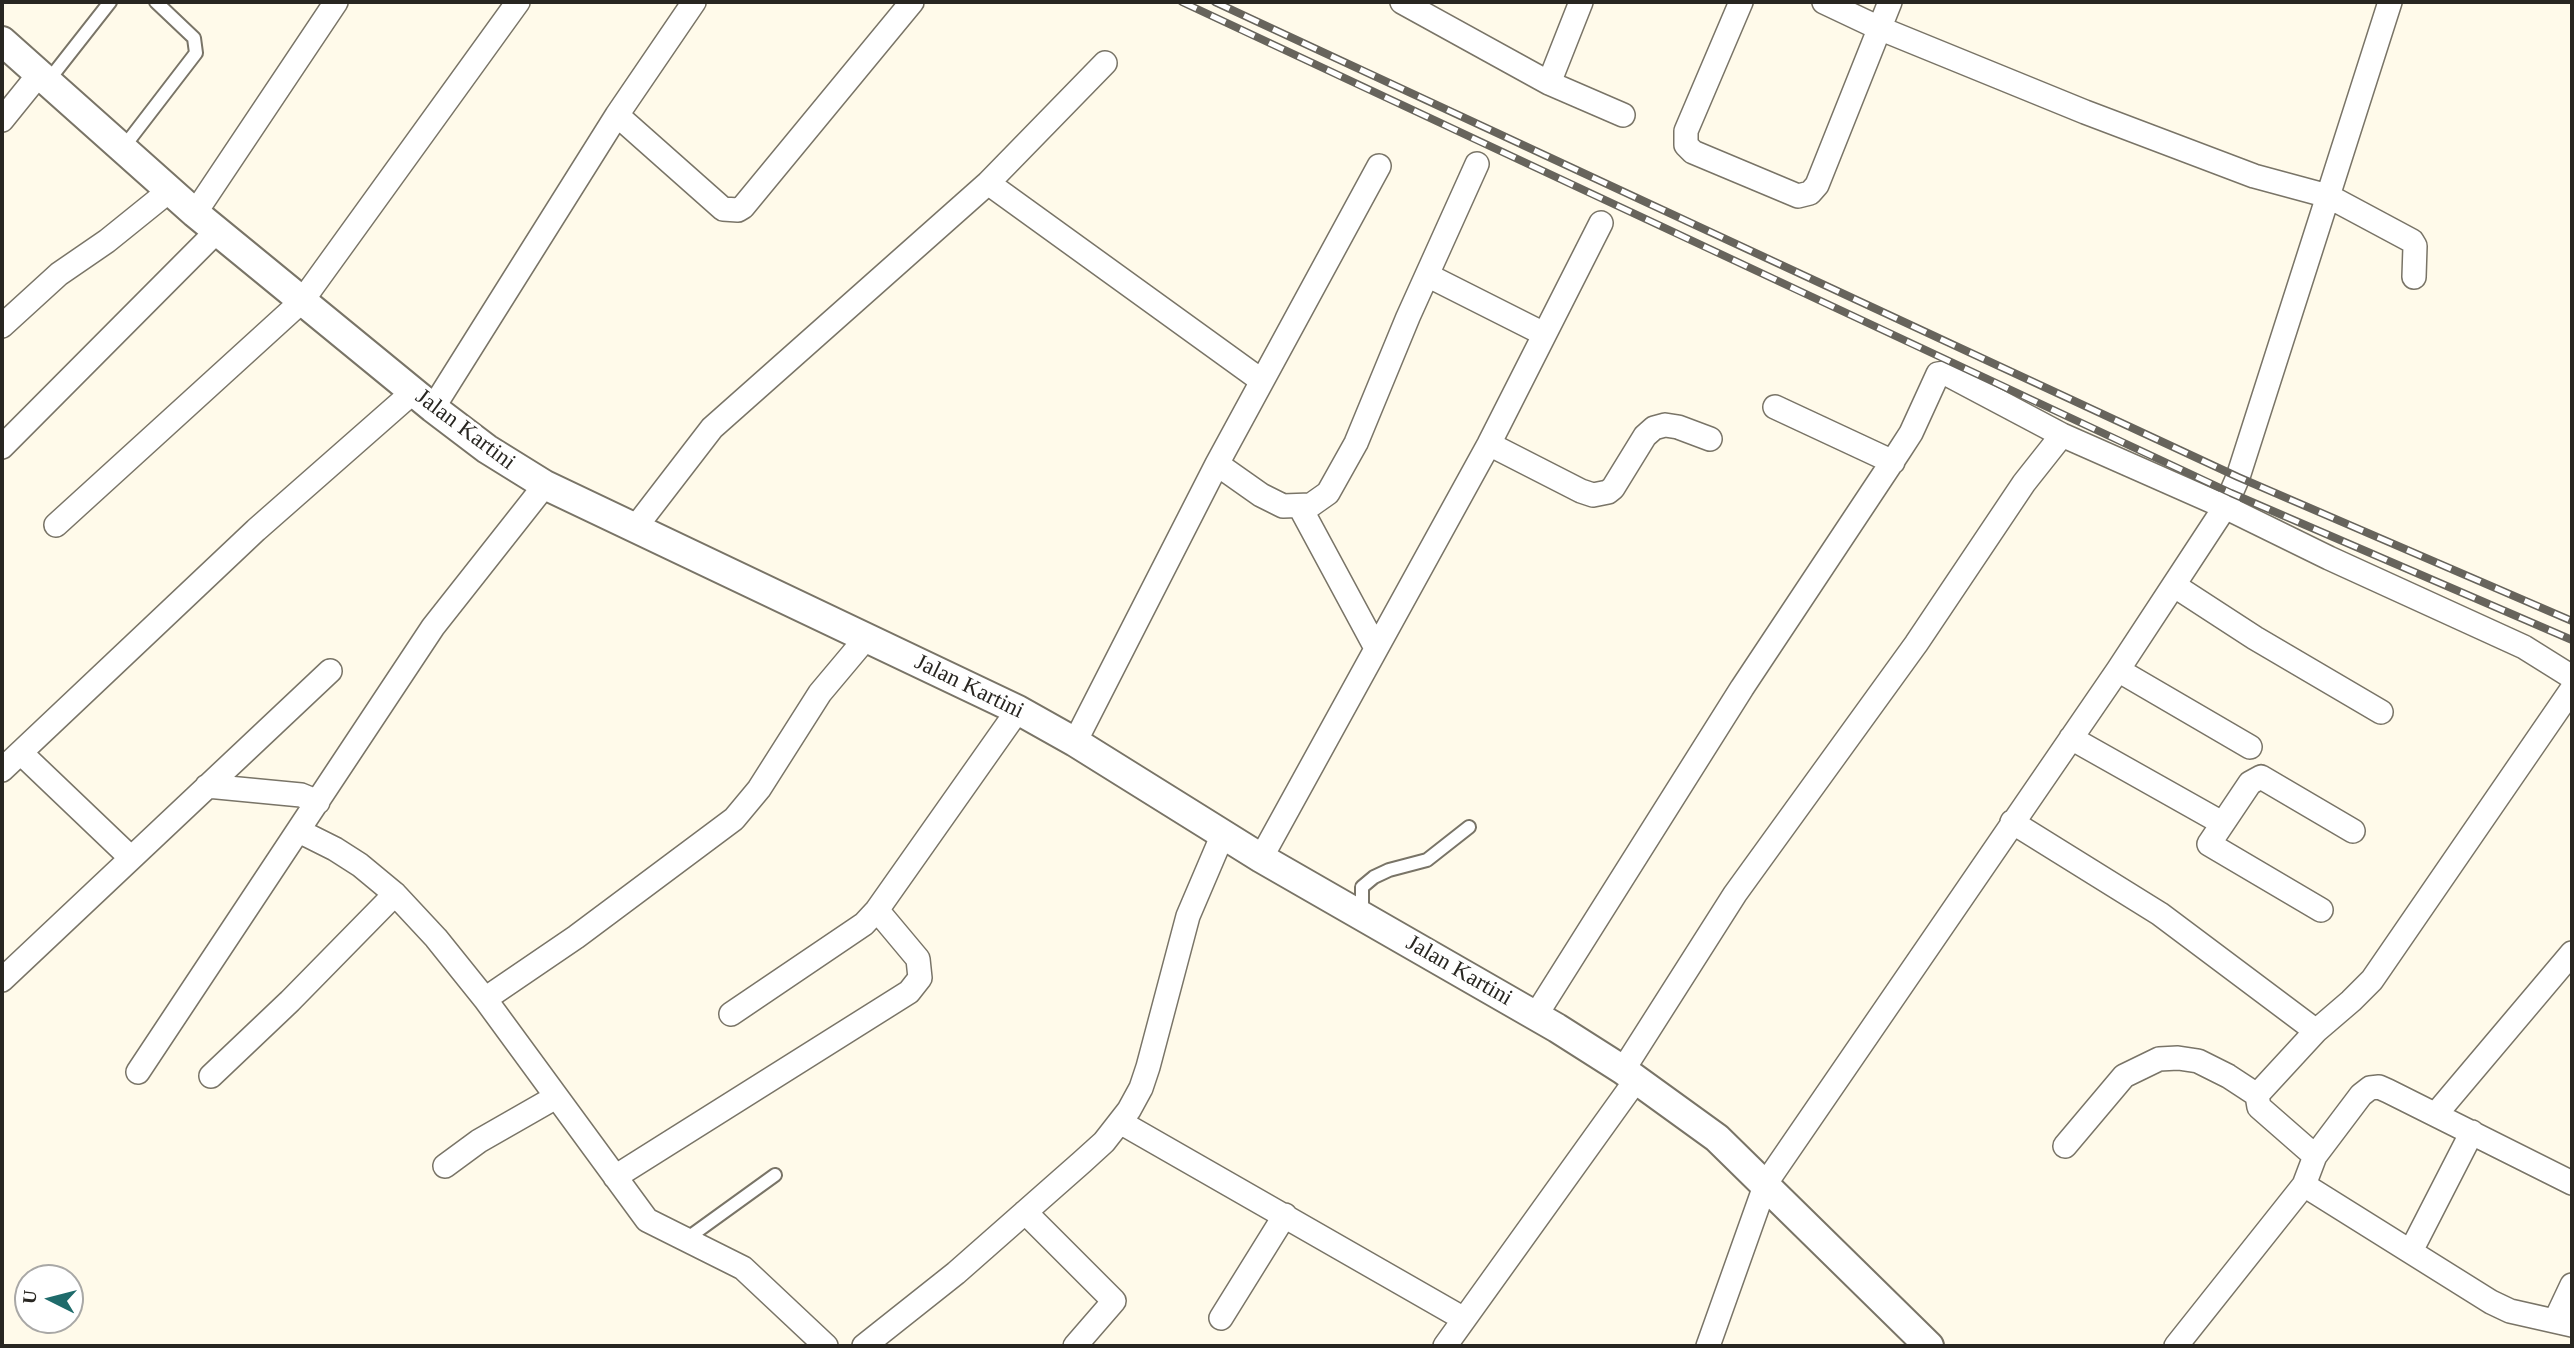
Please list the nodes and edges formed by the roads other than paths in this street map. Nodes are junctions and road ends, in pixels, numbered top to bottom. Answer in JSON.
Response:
{"nodes":[{"id":1,"x":110,"y":2,"type":"edge"},
{"id":2,"x":156,"y":2,"type":"edge"},
{"id":3,"x":336,"y":2,"type":"edge"},
{"id":4,"x":518,"y":2,"type":"edge"},
{"id":5,"x":694,"y":2,"type":"edge"},
{"id":6,"x":912,"y":2,"type":"edge"},
{"id":7,"x":1402,"y":2,"type":"edge"},
{"id":8,"x":1581,"y":2,"type":"edge"},
{"id":9,"x":1741,"y":2,"type":"edge"},
{"id":10,"x":1824,"y":2,"type":"edge"},
{"id":11,"x":1890,"y":2,"type":"edge"},
{"id":12,"x":2390,"y":2,"type":"edge"},
{"id":13,"x":1879,"y":28,"type":"junction"},
{"id":14,"x":2,"y":41,"type":"edge"},
{"id":15,"x":1105,"y":63,"type":"dead end"},
{"id":16,"x":44,"y":77,"type":"junction"},
{"id":17,"x":1549,"y":83,"type":"junction"},
{"id":18,"x":1623,"y":115,"type":"dead end"},
{"id":19,"x":617,"y":116,"type":"junction"},
{"id":20,"x":2,"y":120,"type":"edge"},
{"id":21,"x":124,"y":148,"type":"junction"},
{"id":22,"x":1477,"y":164,"type":"dead end"},
{"id":23,"x":1379,"y":166,"type":"dead end"},
{"id":24,"x":988,"y":183,"type":"junction"},
{"id":25,"x":169,"y":191,"type":"junction"},
{"id":26,"x":2328,"y":196,"type":"junction"},
{"id":27,"x":195,"y":213,"type":"junction"},
{"id":28,"x":1601,"y":223,"type":"dead end"},
{"id":29,"x":217,"y":231,"type":"junction"},
{"id":30,"x":1427,"y":275,"type":"junction"},
{"id":31,"x":2414,"y":277,"type":"dead end"},
{"id":32,"x":302,"y":301,"type":"junction"},
{"id":33,"x":2,"y":326,"type":"edge"},
{"id":34,"x":1544,"y":334,"type":"junction"},
{"id":35,"x":1262,"y":381,"type":"junction"},
{"id":36,"x":423,"y":400,"type":"junction"},
{"id":37,"x":1775,"y":407,"type":"dead end"},
{"id":38,"x":2062,"y":435,"type":"junction"},
{"id":39,"x":1710,"y":439,"type":"dead end"},
{"id":40,"x":1489,"y":444,"type":"junction"},
{"id":41,"x":2,"y":447,"type":"edge"},
{"id":42,"x":1893,"y":462,"type":"junction"},
{"id":43,"x":1217,"y":464,"type":"junction"},
{"id":44,"x":545,"y":485,"type":"junction"},
{"id":45,"x":1300,"y":507,"type":"junction"},
{"id":46,"x":2225,"y":507,"type":"junction"},
{"id":47,"x":56,"y":525,"type":"dead end"},
{"id":48,"x":635,"y":528,"type":"junction"},
{"id":49,"x":2175,"y":586,"type":"junction"},
{"id":50,"x":867,"y":637,"type":"junction"},
{"id":51,"x":1376,"y":648,"type":"junction"},
{"id":52,"x":2118,"y":670,"type":"junction"},
{"id":53,"x":330,"y":671,"type":"dead end"},
{"id":54,"x":2572,"y":677,"type":"edge"},
{"id":55,"x":2572,"y":689,"type":"edge"},
{"id":56,"x":1018,"y":710,"type":"junction"},
{"id":57,"x":2381,"y":712,"type":"dead end"},
{"id":58,"x":2071,"y":738,"type":"junction"},
{"id":59,"x":1075,"y":742,"type":"junction"},
{"id":60,"x":2250,"y":747,"type":"dead end"},
{"id":61,"x":8,"y":761,"type":"edge"},
{"id":62,"x":207,"y":786,"type":"junction"},
{"id":63,"x":318,"y":802,"type":"junction"},
{"id":64,"x":2011,"y":822,"type":"junction"},
{"id":65,"x":2222,"y":823,"type":"junction"},
{"id":66,"x":1469,"y":827,"type":"dead end"},
{"id":67,"x":299,"y":831,"type":"junction"},
{"id":68,"x":2353,"y":831,"type":"dead end"},
{"id":69,"x":1223,"y":834,"type":"junction"},
{"id":70,"x":131,"y":858,"type":"junction"},
{"id":71,"x":1261,"y":858,"type":"junction"},
{"id":72,"x":395,"y":894,"type":"junction"},
{"id":73,"x":877,"y":910,"type":"junction"},
{"id":74,"x":2321,"y":910,"type":"dead end"},
{"id":75,"x":1362,"y":915,"type":"junction"},
{"id":76,"x":2572,"y":953,"type":"edge"},
{"id":77,"x":2,"y":979,"type":"edge"},
{"id":78,"x":485,"y":999,"type":"junction"},
{"id":79,"x":731,"y":1014,"type":"dead end"},
{"id":80,"x":1536,"y":1015,"type":"junction"},
{"id":81,"x":2316,"y":1031,"type":"junction"},
{"id":82,"x":138,"y":1072,"type":"dead end"},
{"id":83,"x":1630,"y":1075,"type":"junction"},
{"id":84,"x":211,"y":1076,"type":"dead end"},
{"id":85,"x":2257,"y":1095,"type":"junction"},
{"id":86,"x":556,"y":1097,"type":"junction"},
{"id":87,"x":2436,"y":1114,"type":"junction"},
{"id":88,"x":1120,"y":1122,"type":"junction"},
{"id":89,"x":2472,"y":1132,"type":"junction"},
{"id":90,"x":2065,"y":1146,"type":"dead end"},
{"id":91,"x":2315,"y":1156,"type":"junction"},
{"id":92,"x":445,"y":1166,"type":"dead end"},
{"id":93,"x":775,"y":1175,"type":"dead end"},
{"id":94,"x":615,"y":1177,"type":"junction"},
{"id":95,"x":1766,"y":1183,"type":"junction"},
{"id":96,"x":2572,"y":1183,"type":"edge"},
{"id":97,"x":2304,"y":1185,"type":"junction"},
{"id":98,"x":1025,"y":1212,"type":"junction"},
{"id":99,"x":1285,"y":1215,"type":"junction"},
{"id":100,"x":685,"y":1240,"type":"junction"},
{"id":101,"x":2411,"y":1251,"type":"junction"},
{"id":102,"x":2572,"y":1285,"type":"edge"},
{"id":103,"x":1221,"y":1318,"type":"dead end"},
{"id":104,"x":1464,"y":1319,"type":"junction"},
{"id":105,"x":2563,"y":1323,"type":"edge"},
{"id":106,"x":826,"y":1346,"type":"edge"},
{"id":107,"x":864,"y":1346,"type":"edge"},
{"id":108,"x":1075,"y":1346,"type":"edge"},
{"id":109,"x":1445,"y":1346,"type":"edge"},
{"id":110,"x":1708,"y":1346,"type":"edge"},
{"id":111,"x":1929,"y":1346,"type":"edge"},
{"id":112,"x":2176,"y":1346,"type":"edge"}],
"edges":[{"from":1,"to":16,"type":"lane"},
{"from":2,"to":21,"type":"lane"},
{"from":3,"to":27,"type":"street"},
{"from":4,"to":32,"type":"street"},
{"from":5,"to":19,"type":"street"},
{"from":6,"to":19,"type":"street"},
{"from":7,"to":17,"type":"street"},
{"from":8,"to":17,"type":"street"},
{"from":9,"to":13,"type":"street"},
{"from":10,"to":13,"type":"street"},
{"from":11,"to":13,"type":"street"},
{"from":12,"to":26,"type":"street"},
{"from":13,"to":26,"type":"street"},
{"from":14,"to":16,"type":"street","name":"Jalan Kartini"},
{"from":15,"to":24,"type":"street"},
{"from":16,"to":20,"type":"street"},
{"from":16,"to":21,"type":"street","name":"Jalan Kartini"},
{"from":17,"to":18,"type":"street"},
{"from":19,"to":36,"type":"street"},
{"from":21,"to":25,"type":"street","name":"Jalan Kartini"},
{"from":22,"to":30,"type":"street"},
{"from":23,"to":35,"type":"street"},
{"from":24,"to":35,"type":"street"},
{"from":24,"to":48,"type":"street"},
{"from":25,"to":27,"type":"street","name":"Jalan Kartini"},
{"from":25,"to":33,"type":"street"},
{"from":26,"to":31,"type":"street"},
{"from":26,"to":46,"type":"street"},
{"from":27,"to":29,"type":"street","name":"Jalan Kartini"},
{"from":28,"to":34,"type":"street"},
{"from":29,"to":32,"type":"street","name":"Jalan Kartini"},
{"from":29,"to":41,"type":"street"},
{"from":30,"to":34,"type":"street"},
{"from":30,"to":45,"type":"street"},
{"from":32,"to":36,"type":"street","name":"Jalan Kartini"},
{"from":32,"to":47,"type":"street"},
{"from":34,"to":40,"type":"street"},
{"from":35,"to":43,"type":"street"},
{"from":36,"to":44,"type":"street","name":"Jalan Kartini"},
{"from":36,"to":61,"type":"street"},
{"from":37,"to":42,"type":"street"},
{"from":38,"to":42,"type":"street"},
{"from":38,"to":46,"type":"street"},
{"from":38,"to":83,"type":"street"},
{"from":39,"to":40,"type":"street"},
{"from":40,"to":51,"type":"street"},
{"from":42,"to":80,"type":"street"},
{"from":43,"to":45,"type":"street"},
{"from":43,"to":59,"type":"street"},
{"from":44,"to":48,"type":"street","name":"Jalan Kartini"},
{"from":44,"to":63,"type":"street"},
{"from":45,"to":51,"type":"street"},
{"from":46,"to":49,"type":"street"},
{"from":46,"to":54,"type":"street"},
{"from":48,"to":50,"type":"street","name":"Jalan Kartini"},
{"from":49,"to":52,"type":"street"},
{"from":49,"to":57,"type":"street"},
{"from":50,"to":56,"type":"street","name":"Jalan Kartini"},
{"from":50,"to":78,"type":"street"},
{"from":51,"to":71,"type":"street"},
{"from":52,"to":58,"type":"street"},
{"from":52,"to":60,"type":"street"},
{"from":53,"to":62,"type":"street"},
{"from":55,"to":81,"type":"street"},
{"from":56,"to":59,"type":"street","name":"Jalan Kartini"},
{"from":56,"to":73,"type":"street"},
{"from":58,"to":64,"type":"street"},
{"from":58,"to":65,"type":"street"},
{"from":59,"to":69,"type":"street","name":"Jalan Kartini"},
{"from":61,"to":70,"type":"street"},
{"from":62,"to":63,"type":"street"},
{"from":62,"to":70,"type":"street"},
{"from":63,"to":67,"type":"street"},
{"from":64,"to":81,"type":"street"},
{"from":64,"to":95,"type":"street"},
{"from":65,"to":68,"type":"street"},
{"from":65,"to":74,"type":"street"},
{"from":66,"to":75,"type":"lane"},
{"from":67,"to":72,"type":"street"},
{"from":67,"to":82,"type":"street"},
{"from":69,"to":71,"type":"street","name":"Jalan Kartini"},
{"from":69,"to":88,"type":"street"},
{"from":70,"to":77,"type":"street"},
{"from":71,"to":75,"type":"street","name":"Jalan Kartini"},
{"from":72,"to":78,"type":"street"},
{"from":72,"to":84,"type":"street"},
{"from":73,"to":79,"type":"street"},
{"from":73,"to":94,"type":"street"},
{"from":75,"to":80,"type":"street","name":"Jalan Kartini"},
{"from":76,"to":87,"type":"street"},
{"from":78,"to":86,"type":"street"},
{"from":80,"to":83,"type":"street","name":"Jalan Kartini"},
{"from":81,"to":85,"type":"street"},
{"from":83,"to":95,"type":"street","name":"Jalan Kartini"},
{"from":83,"to":104,"type":"street"},
{"from":85,"to":90,"type":"street"},
{"from":85,"to":91,"type":"street"},
{"from":86,"to":92,"type":"street"},
{"from":86,"to":94,"type":"street"},
{"from":87,"to":89,"type":"street"},
{"from":87,"to":91,"type":"street"},
{"from":88,"to":98,"type":"street"},
{"from":88,"to":99,"type":"street"},
{"from":89,"to":96,"type":"street"},
{"from":89,"to":101,"type":"street"},
{"from":91,"to":97,"type":"street"},
{"from":93,"to":100,"type":"lane"},
{"from":94,"to":100,"type":"street"},
{"from":95,"to":110,"type":"street"},
{"from":95,"to":111,"type":"street","name":"Jalan Kartini"},
{"from":97,"to":101,"type":"street"},
{"from":97,"to":112,"type":"street"},
{"from":98,"to":107,"type":"street"},
{"from":98,"to":108,"type":"street"},
{"from":99,"to":103,"type":"street"},
{"from":99,"to":104,"type":"street"},
{"from":100,"to":106,"type":"street"},
{"from":101,"to":105,"type":"street"},
{"from":102,"to":105,"type":"street"},
{"from":104,"to":109,"type":"street"}]}
